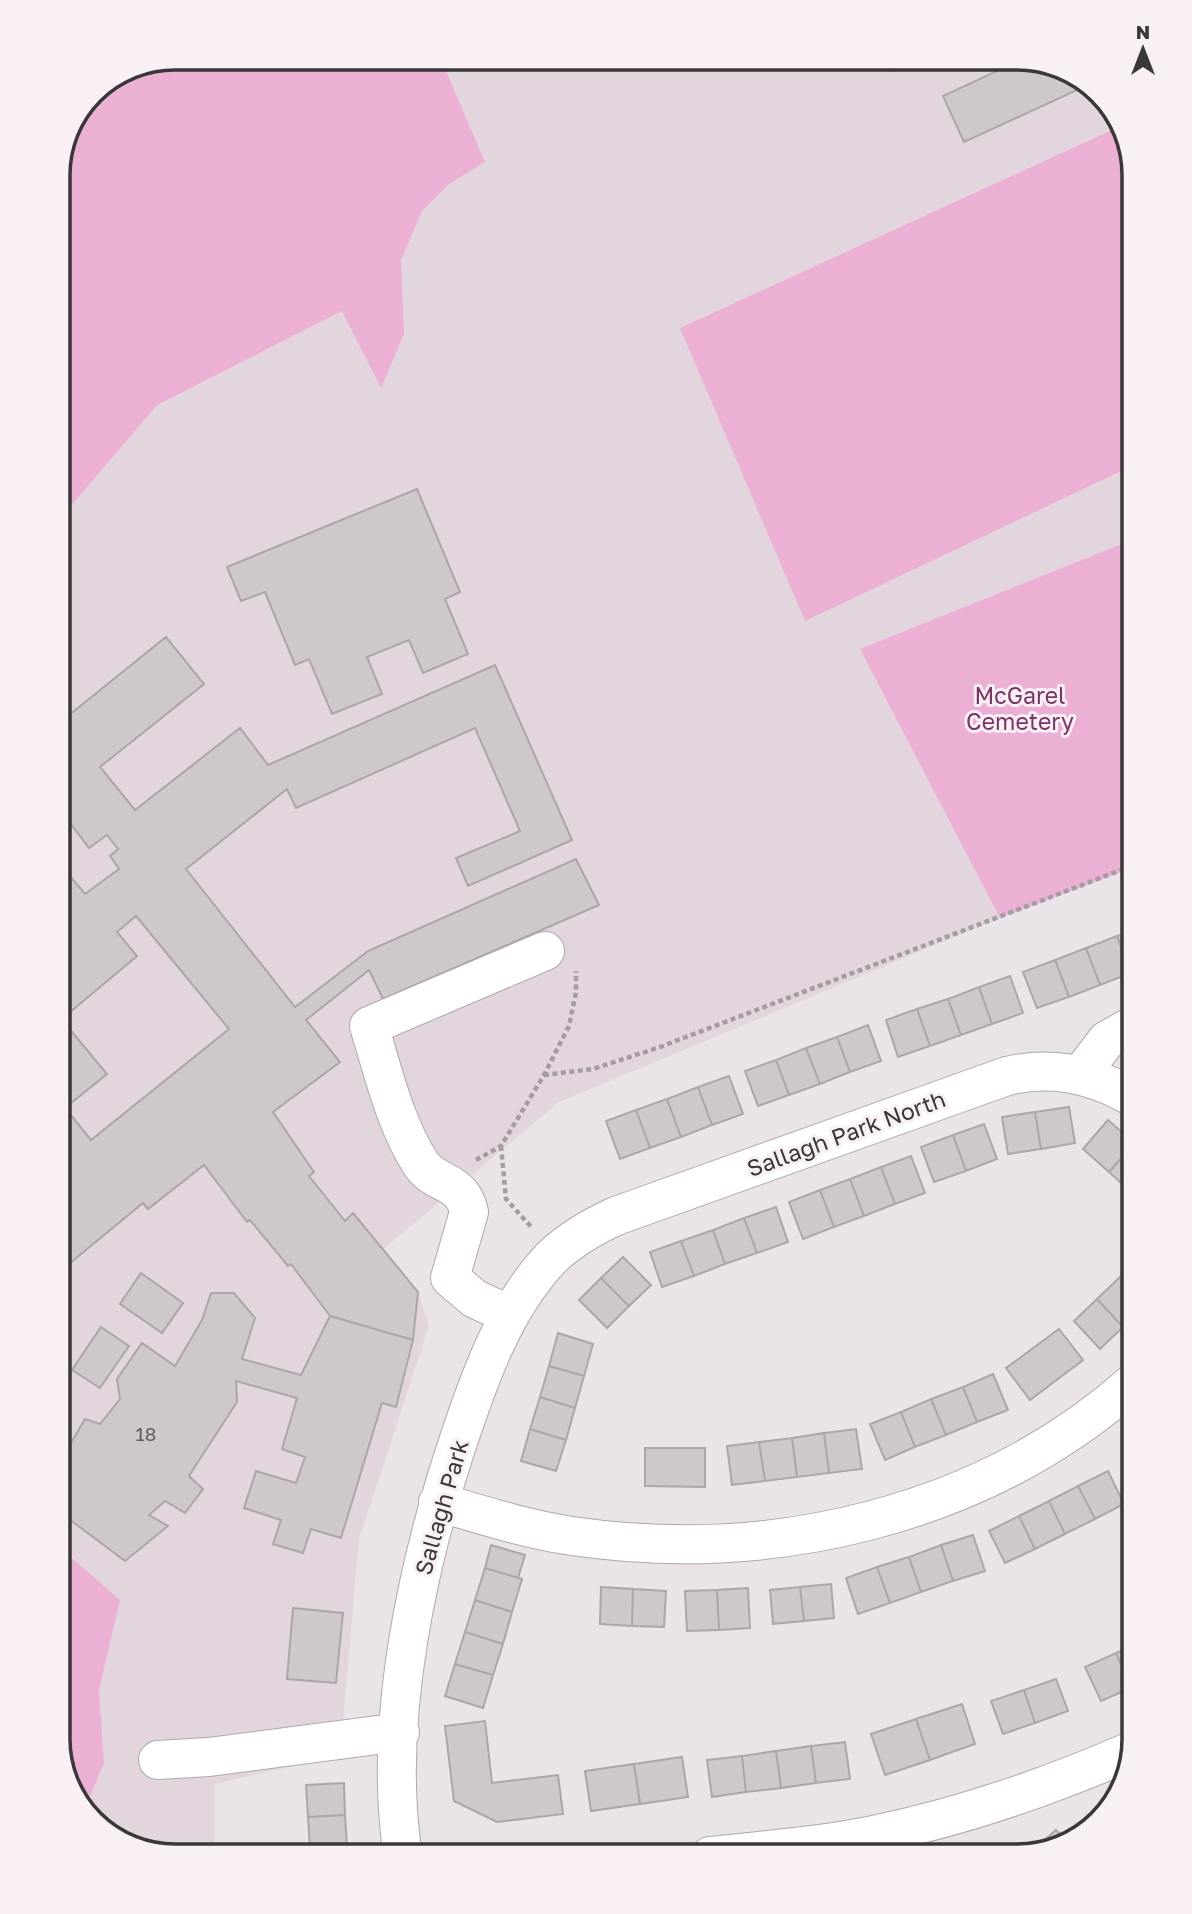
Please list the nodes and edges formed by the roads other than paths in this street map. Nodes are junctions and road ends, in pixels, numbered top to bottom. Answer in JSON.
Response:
{"nodes":[{"id":1,"x":560,"y":960,"type":"road end"},
{"id":2,"x":1122,"y":1031,"type":"edge"},
{"id":3,"x":1080,"y":1075,"type":"junction"},
{"id":4,"x":1122,"y":1091,"type":"edge"},
{"id":5,"x":616,"y":1216,"type":"joint"},
{"id":6,"x":510,"y":1315,"type":"junction"},
{"id":7,"x":1122,"y":1391,"type":"edge"},
{"id":8,"x":438,"y":1502,"type":"junction"},
{"id":9,"x":400,"y":1732,"type":"junction"},
{"id":10,"x":1120,"y":1755,"type":"edge"},
{"id":11,"x":158,"y":1760,"type":"dead end"},
{"id":12,"x":401,"y":1844,"type":"edge"},
{"id":13,"x":807,"y":1844,"type":"edge"}],
"edges":[{"from":1,"to":6,"type":"street"},
{"from":2,"to":3,"type":"street"},
{"from":3,"to":4,"type":"street"},
{"from":3,"to":5,"type":"street","name":"Sallagh Park North"},
{"from":5,"to":6,"type":"street","name":"Sallagh Park"},
{"from":6,"to":8,"type":"street","name":"Sallagh Park"},
{"from":7,"to":8,"type":"street"},
{"from":8,"to":9,"type":"street","name":"Sallagh Park"},
{"from":9,"to":11,"type":"street"},
{"from":9,"to":12,"type":"street","name":"Sallagh Park"},
{"from":10,"to":13,"type":"street"}]}
